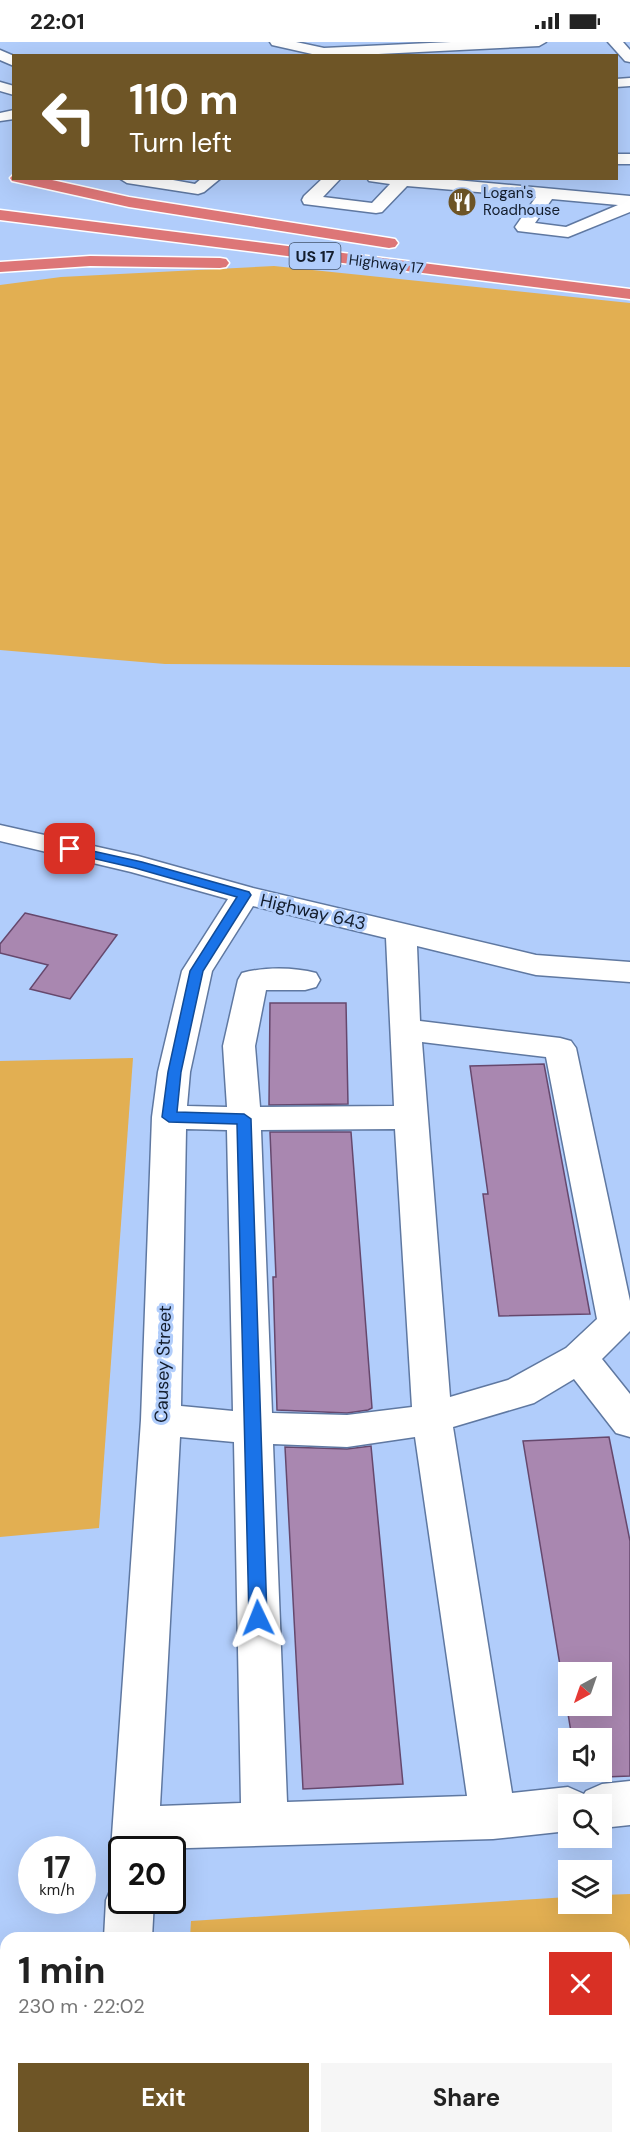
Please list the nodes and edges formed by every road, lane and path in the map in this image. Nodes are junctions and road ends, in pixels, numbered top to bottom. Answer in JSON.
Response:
{"nodes":[{"id":1,"x":277,"y":42,"type":"edge"},
{"id":2,"x":539,"y":42,"type":"edge"},
{"id":3,"x":615,"y":42,"type":"edge"},
{"id":4,"x":310,"y":50,"type":"junction"},
{"id":5,"x":296,"y":54,"type":"edge"},
{"id":6,"x":630,"y":58,"type":"edge"},
{"id":7,"x":25,"y":180,"type":"edge"},
{"id":8,"x":140,"y":180,"type":"edge"},
{"id":9,"x":210,"y":180,"type":"edge"},
{"id":10,"x":331,"y":180,"type":"edge"},
{"id":11,"x":403,"y":180,"type":"edge"},
{"id":12,"x":546,"y":195,"type":"junction"},
{"id":13,"x":0,"y":199,"type":"edge"},
{"id":14,"x":630,"y":201,"type":"edge"},
{"id":15,"x":630,"y":206,"type":"edge"},
{"id":16,"x":0,"y":215,"type":"edge"},
{"id":17,"x":265,"y":249,"type":"junction"},
{"id":18,"x":0,"y":267,"type":"edge"},
{"id":19,"x":630,"y":284,"type":"edge"},
{"id":20,"x":630,"y":294,"type":"edge"},
{"id":21,"x":630,"y":303,"type":"edge"},
{"id":22,"x":0,"y":833,"type":"edge"},
{"id":23,"x":244,"y":895,"type":"junction"},
{"id":24,"x":401,"y":932,"type":"junction"},
{"id":25,"x":630,"y":972,"type":"edge"},
{"id":26,"x":305,"y":980,"type":"dead end"},
{"id":27,"x":405,"y":1030,"type":"junction"},
{"id":28,"x":169,"y":1117,"type":"junction"},
{"id":29,"x":411,"y":1117,"type":"junction"},
{"id":30,"x":244,"y":1119,"type":"junction"},
{"id":31,"x":579,"y":1358,"type":"junction"},
{"id":32,"x":432,"y":1418,"type":"junction"},
{"id":33,"x":161,"y":1420,"type":"junction"},
{"id":34,"x":630,"y":1422,"type":"edge"},
{"id":35,"x":252,"y":1428,"type":"junction"},
{"id":36,"x":630,"y":1803,"type":"edge"},
{"id":37,"x":612,"y":1805,"type":"edge"},
{"id":38,"x":558,"y":1810,"type":"edge"},
{"id":39,"x":493,"y":1817,"type":"junction"},
{"id":40,"x":265,"y":1824,"type":"junction"},
{"id":41,"x":135,"y":1836,"type":"edge"},
{"id":42,"x":161,"y":1836,"type":"edge"},
{"id":43,"x":129,"y":1914,"type":"edge"},
{"id":44,"x":128,"y":1932,"type":"edge"}],
"edges":[{"from":1,"to":4,"type":"street"},
{"from":2,"to":4,"type":"street"},
{"from":3,"to":6,"type":"street"},
{"from":4,"to":5,"type":"street"},
{"from":7,"to":13,"type":"highway","name":"Highway 17","number":"US 17"},
{"from":8,"to":9,"type":"street"},
{"from":10,"to":11,"type":"street"},
{"from":11,"to":12,"type":"street"},
{"from":12,"to":14,"type":"street"},
{"from":12,"to":15,"type":"street"},
{"from":16,"to":17,"type":"highway","name":"Highway 17","number":"US 17"},
{"from":17,"to":19,"type":"highway"},
{"from":17,"to":20,"type":"highway","name":"Highway 17","number":"US 17"},
{"from":18,"to":21,"type":"highway"},
{"from":22,"to":23,"type":"street","name":"Highway 643"},
{"from":23,"to":24,"type":"street","name":"Highway 643"},
{"from":23,"to":28,"type":"street","name":"Causey Street"},
{"from":24,"to":25,"type":"street","name":"Highway 643"},
{"from":24,"to":27,"type":"street"},
{"from":26,"to":30,"type":"street"},
{"from":27,"to":29,"type":"street"},
{"from":27,"to":31,"type":"street"},
{"from":28,"to":30,"type":"street"},
{"from":28,"to":33,"type":"street","name":"Causey Street"},
{"from":29,"to":30,"type":"street"},
{"from":29,"to":32,"type":"street"},
{"from":30,"to":35,"type":"street"},
{"from":31,"to":32,"type":"street"},
{"from":31,"to":34,"type":"street"},
{"from":32,"to":35,"type":"street"},
{"from":32,"to":39,"type":"street"},
{"from":33,"to":35,"type":"street"},
{"from":33,"to":41,"type":"street","name":"Causey Street"},
{"from":35,"to":40,"type":"street"},
{"from":36,"to":37,"type":"street"},
{"from":38,"to":39,"type":"street"},
{"from":39,"to":40,"type":"street"},
{"from":40,"to":42,"type":"street"},
{"from":43,"to":44,"type":"street"}]}
